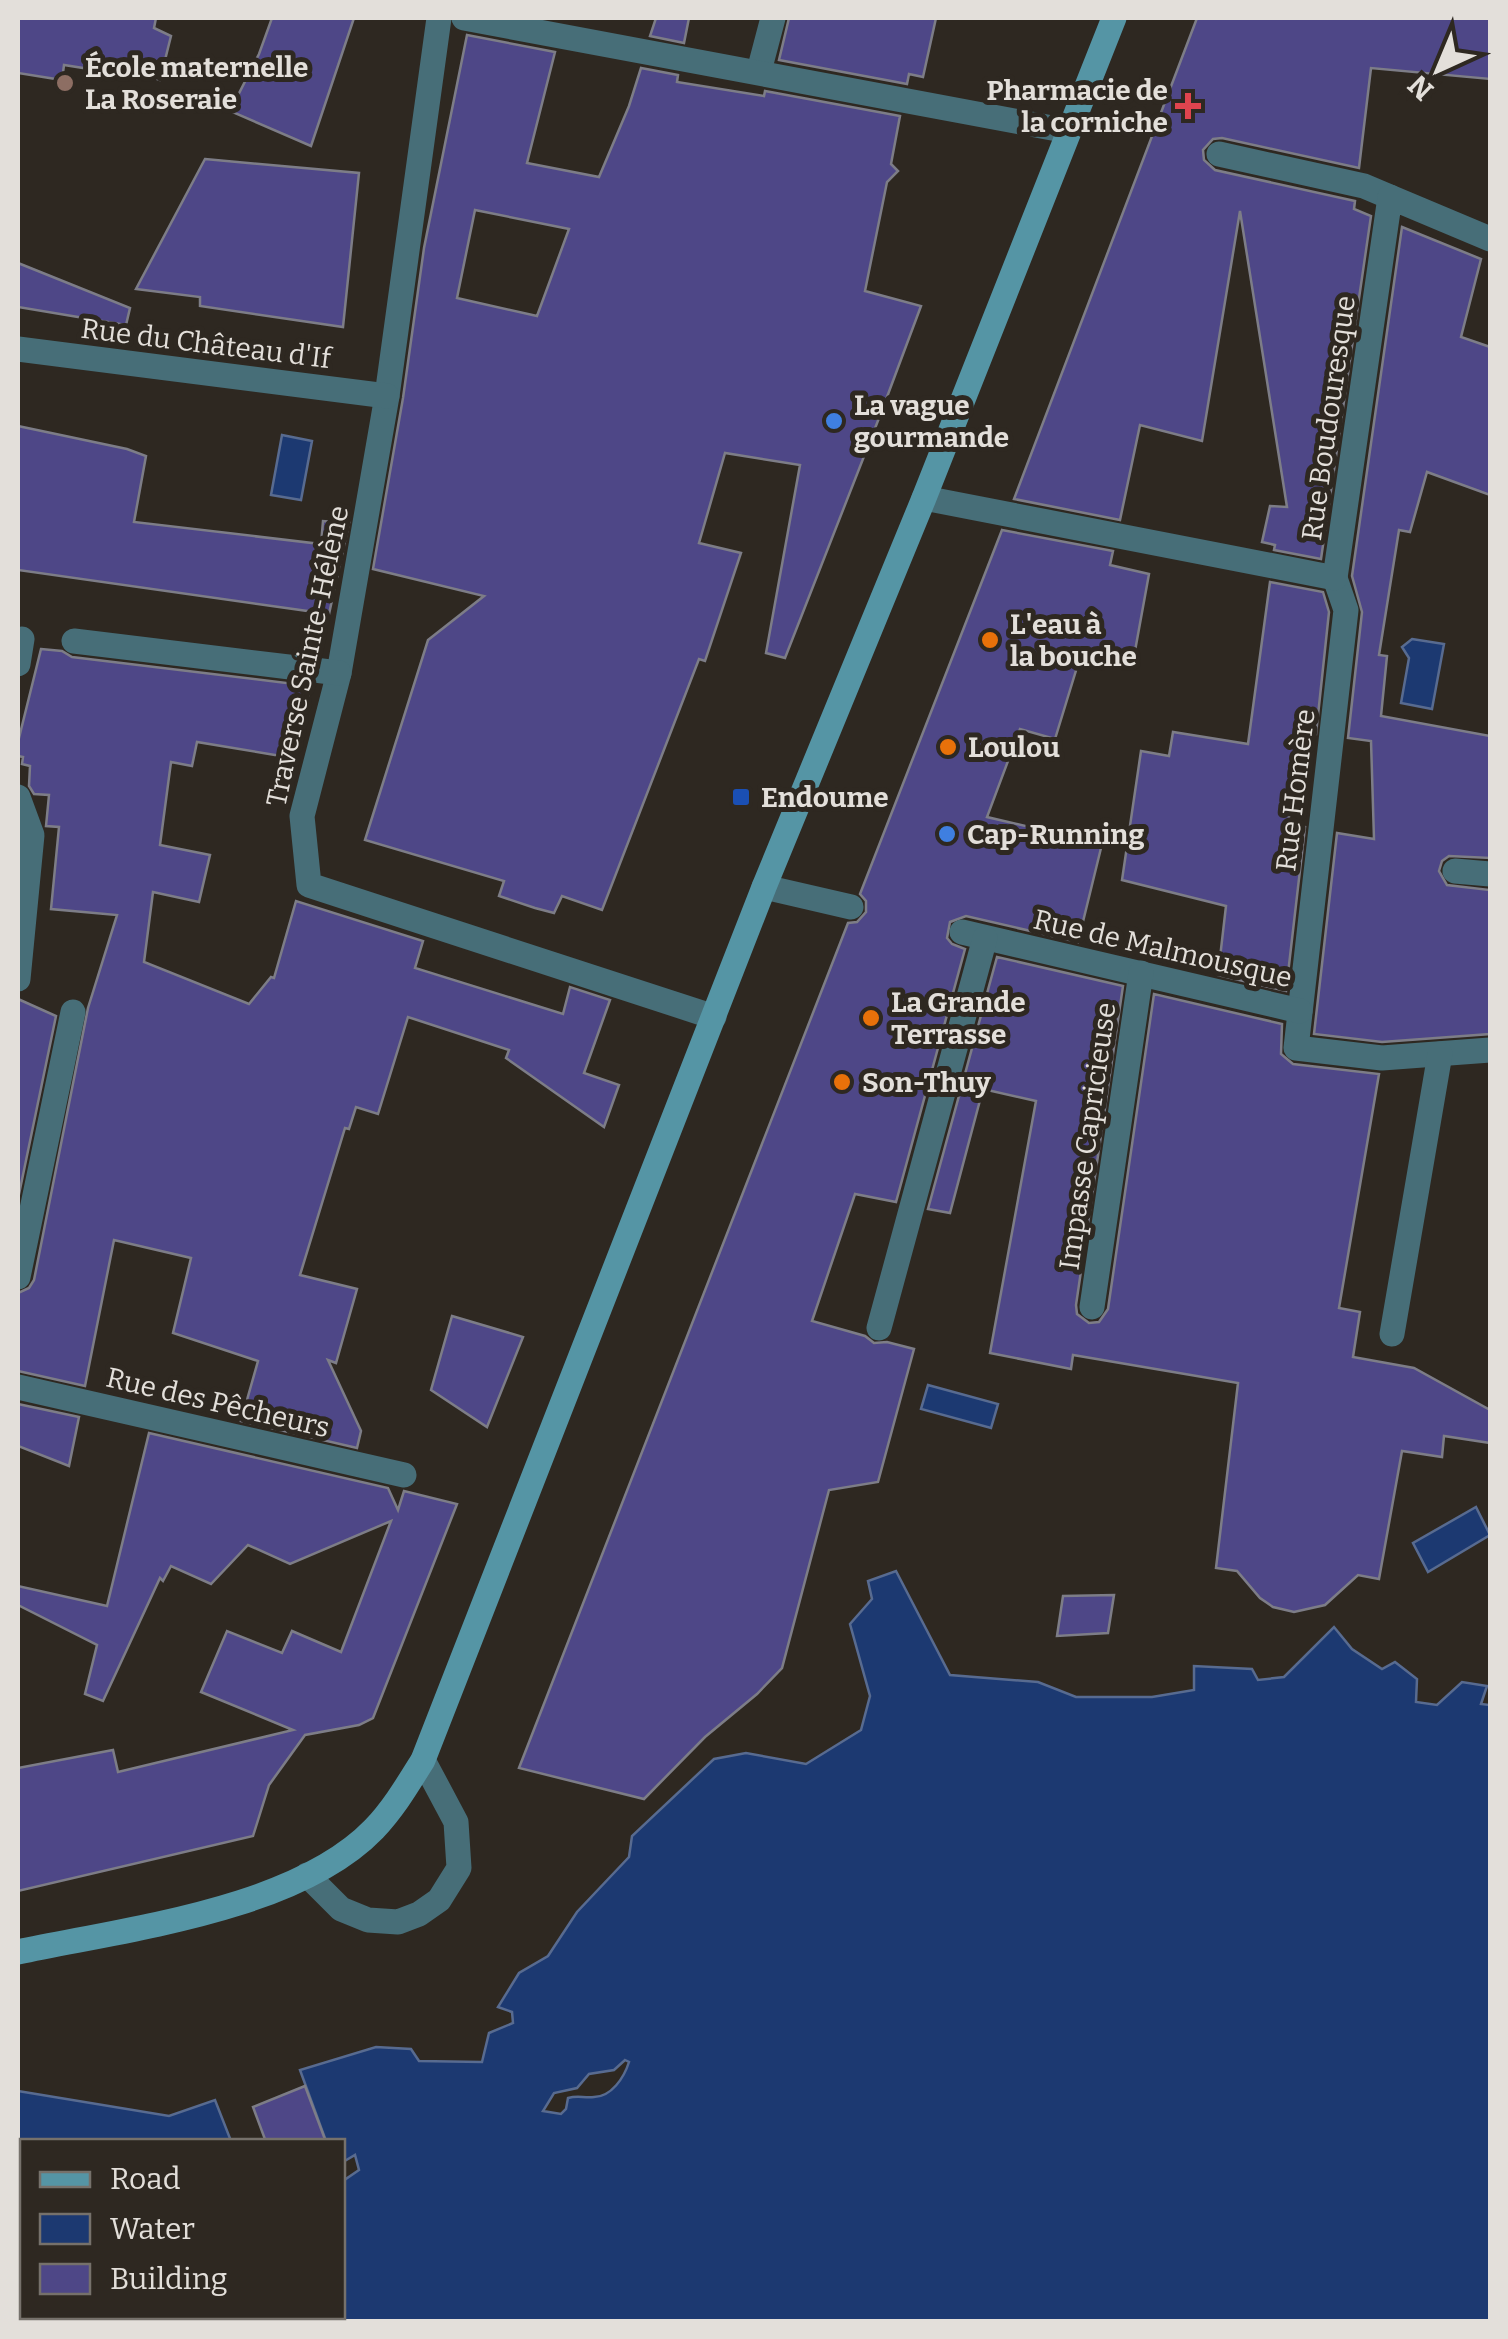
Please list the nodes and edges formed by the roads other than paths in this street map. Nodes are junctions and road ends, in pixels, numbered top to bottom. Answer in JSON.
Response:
{"nodes":[{"id":1,"x":439,"y":18,"type":"edge"},
{"id":2,"x":464,"y":18,"type":"edge"},
{"id":3,"x":772,"y":18,"type":"edge"},
{"id":4,"x":1114,"y":18,"type":"edge"},
{"id":5,"x":759,"y":71,"type":"junction"},
{"id":6,"x":1068,"y":131,"type":"junction"},
{"id":7,"x":1220,"y":154,"type":"dead end"},
{"id":8,"x":1390,"y":197,"type":"junction"},
{"id":9,"x":1490,"y":238,"type":"edge"},
{"id":10,"x":18,"y":349,"type":"edge"},
{"id":11,"x":387,"y":396,"type":"junction"},
{"id":12,"x":924,"y":498,"type":"junction"},
{"id":13,"x":1335,"y":578,"type":"junction"},
{"id":14,"x":74,"y":641,"type":"dead end"},
{"id":15,"x":340,"y":673,"type":"junction"},
{"id":16,"x":18,"y":796,"type":"edge"},
{"id":17,"x":1455,"y":871,"type":"dead end"},
{"id":18,"x":1490,"y":874,"type":"edge"},
{"id":19,"x":764,"y":887,"type":"junction"},
{"id":20,"x":851,"y":907,"type":"dead end"},
{"id":21,"x":1141,"y":974,"type":"junction"},
{"id":22,"x":18,"y":978,"type":"edge"},
{"id":23,"x":1300,"y":1011,"type":"junction"},
{"id":24,"x":73,"y":1012,"type":"dead end"},
{"id":25,"x":714,"y":1017,"type":"junction"},
{"id":26,"x":1490,"y":1050,"type":"edge"},
{"id":27,"x":1440,"y":1054,"type":"junction"},
{"id":28,"x":18,"y":1277,"type":"edge"},
{"id":29,"x":1092,"y":1307,"type":"dead end"},
{"id":30,"x":879,"y":1328,"type":"dead end"},
{"id":31,"x":1392,"y":1334,"type":"dead end"},
{"id":32,"x":18,"y":1387,"type":"edge"},
{"id":33,"x":404,"y":1475,"type":"dead end"},
{"id":34,"x":423,"y":1760,"type":"junction"},
{"id":35,"x":306,"y":1876,"type":"junction"},
{"id":36,"x":18,"y":1952,"type":"edge"}],
"edges":[{"from":1,"to":11,"type":"street","name":"Traverse Sainte-Hélène"},
{"from":2,"to":5,"type":"street"},
{"from":3,"to":5,"type":"street"},
{"from":4,"to":6,"type":"main road"},
{"from":5,"to":6,"type":"street"},
{"from":6,"to":12,"type":"main road"},
{"from":7,"to":8,"type":"street"},
{"from":8,"to":9,"type":"street"},
{"from":8,"to":13,"type":"street","name":"Rue Boudouresque"},
{"from":10,"to":11,"type":"street","name":"Rue du Château d'If"},
{"from":11,"to":15,"type":"street","name":"Traverse Sainte-Hélène"},
{"from":12,"to":13,"type":"street","name":"Rue Boudouresque"},
{"from":12,"to":19,"type":"main road"},
{"from":13,"to":23,"type":"street","name":"Rue Homère"},
{"from":14,"to":15,"type":"street"},
{"from":15,"to":25,"type":"street","name":"Traverse Sainte-Hélène"},
{"from":16,"to":22,"type":"street"},
{"from":17,"to":18,"type":"street"},
{"from":19,"to":20,"type":"street"},
{"from":19,"to":25,"type":"main road"},
{"from":21,"to":23,"type":"street","name":"Rue de Malmousque"},
{"from":21,"to":29,"type":"street","name":"Impasse Capricieuse"},
{"from":21,"to":30,"type":"street","name":"Rue de Malmousque"},
{"from":23,"to":27,"type":"street","name":"Rue de Malmousque"},
{"from":24,"to":28,"type":"street"},
{"from":25,"to":34,"type":"main road"},
{"from":26,"to":27,"type":"street","name":"Rue de Malmousque"},
{"from":27,"to":31,"type":"street"},
{"from":32,"to":33,"type":"street","name":"Rue des Pêcheurs"},
{"from":34,"to":35,"type":"main road"},
{"from":34,"to":35,"type":"street"},
{"from":35,"to":36,"type":"main road"}]}
